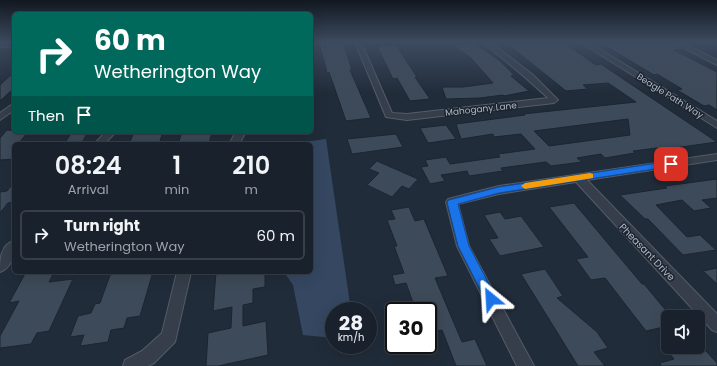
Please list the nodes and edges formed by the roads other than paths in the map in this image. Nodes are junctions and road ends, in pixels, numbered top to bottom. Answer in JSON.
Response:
{"nodes":[{"id":1,"x":365,"y":59,"type":"edge"},
{"id":2,"x":507,"y":59,"type":"edge"},
{"id":3,"x":611,"y":59,"type":"edge"},
{"id":4,"x":12,"y":108,"type":"edge"},
{"id":5,"x":0,"y":117,"type":"edge"},
{"id":6,"x":717,"y":125,"type":"edge"},
{"id":7,"x":110,"y":134,"type":"edge"},
{"id":8,"x":102,"y":142,"type":"edge"},
{"id":9,"x":717,"y":157,"type":"edge"},
{"id":10,"x":578,"y":178,"type":"junction"},
{"id":11,"x":12,"y":249,"type":"edge"},
{"id":12,"x":0,"y":266,"type":"edge"},
{"id":13,"x":184,"y":274,"type":"edge"},
{"id":14,"x":717,"y":325,"type":"edge"},
{"id":15,"x":131,"y":366,"type":"edge"},
{"id":16,"x":526,"y":366,"type":"edge"}],
"edges":[{"from":1,"to":2,"type":"street","name":"Mahogany Lane"},
{"from":3,"to":6,"type":"street","name":"Beagle Path Way"},
{"from":4,"to":5,"type":"street"},
{"from":7,"to":8,"type":"street"},
{"from":9,"to":10,"type":"street"},
{"from":10,"to":14,"type":"street","name":"Pheasant Drive"},
{"from":10,"to":16,"type":"street"},
{"from":11,"to":12,"type":"street"},
{"from":13,"to":15,"type":"street"}]}
